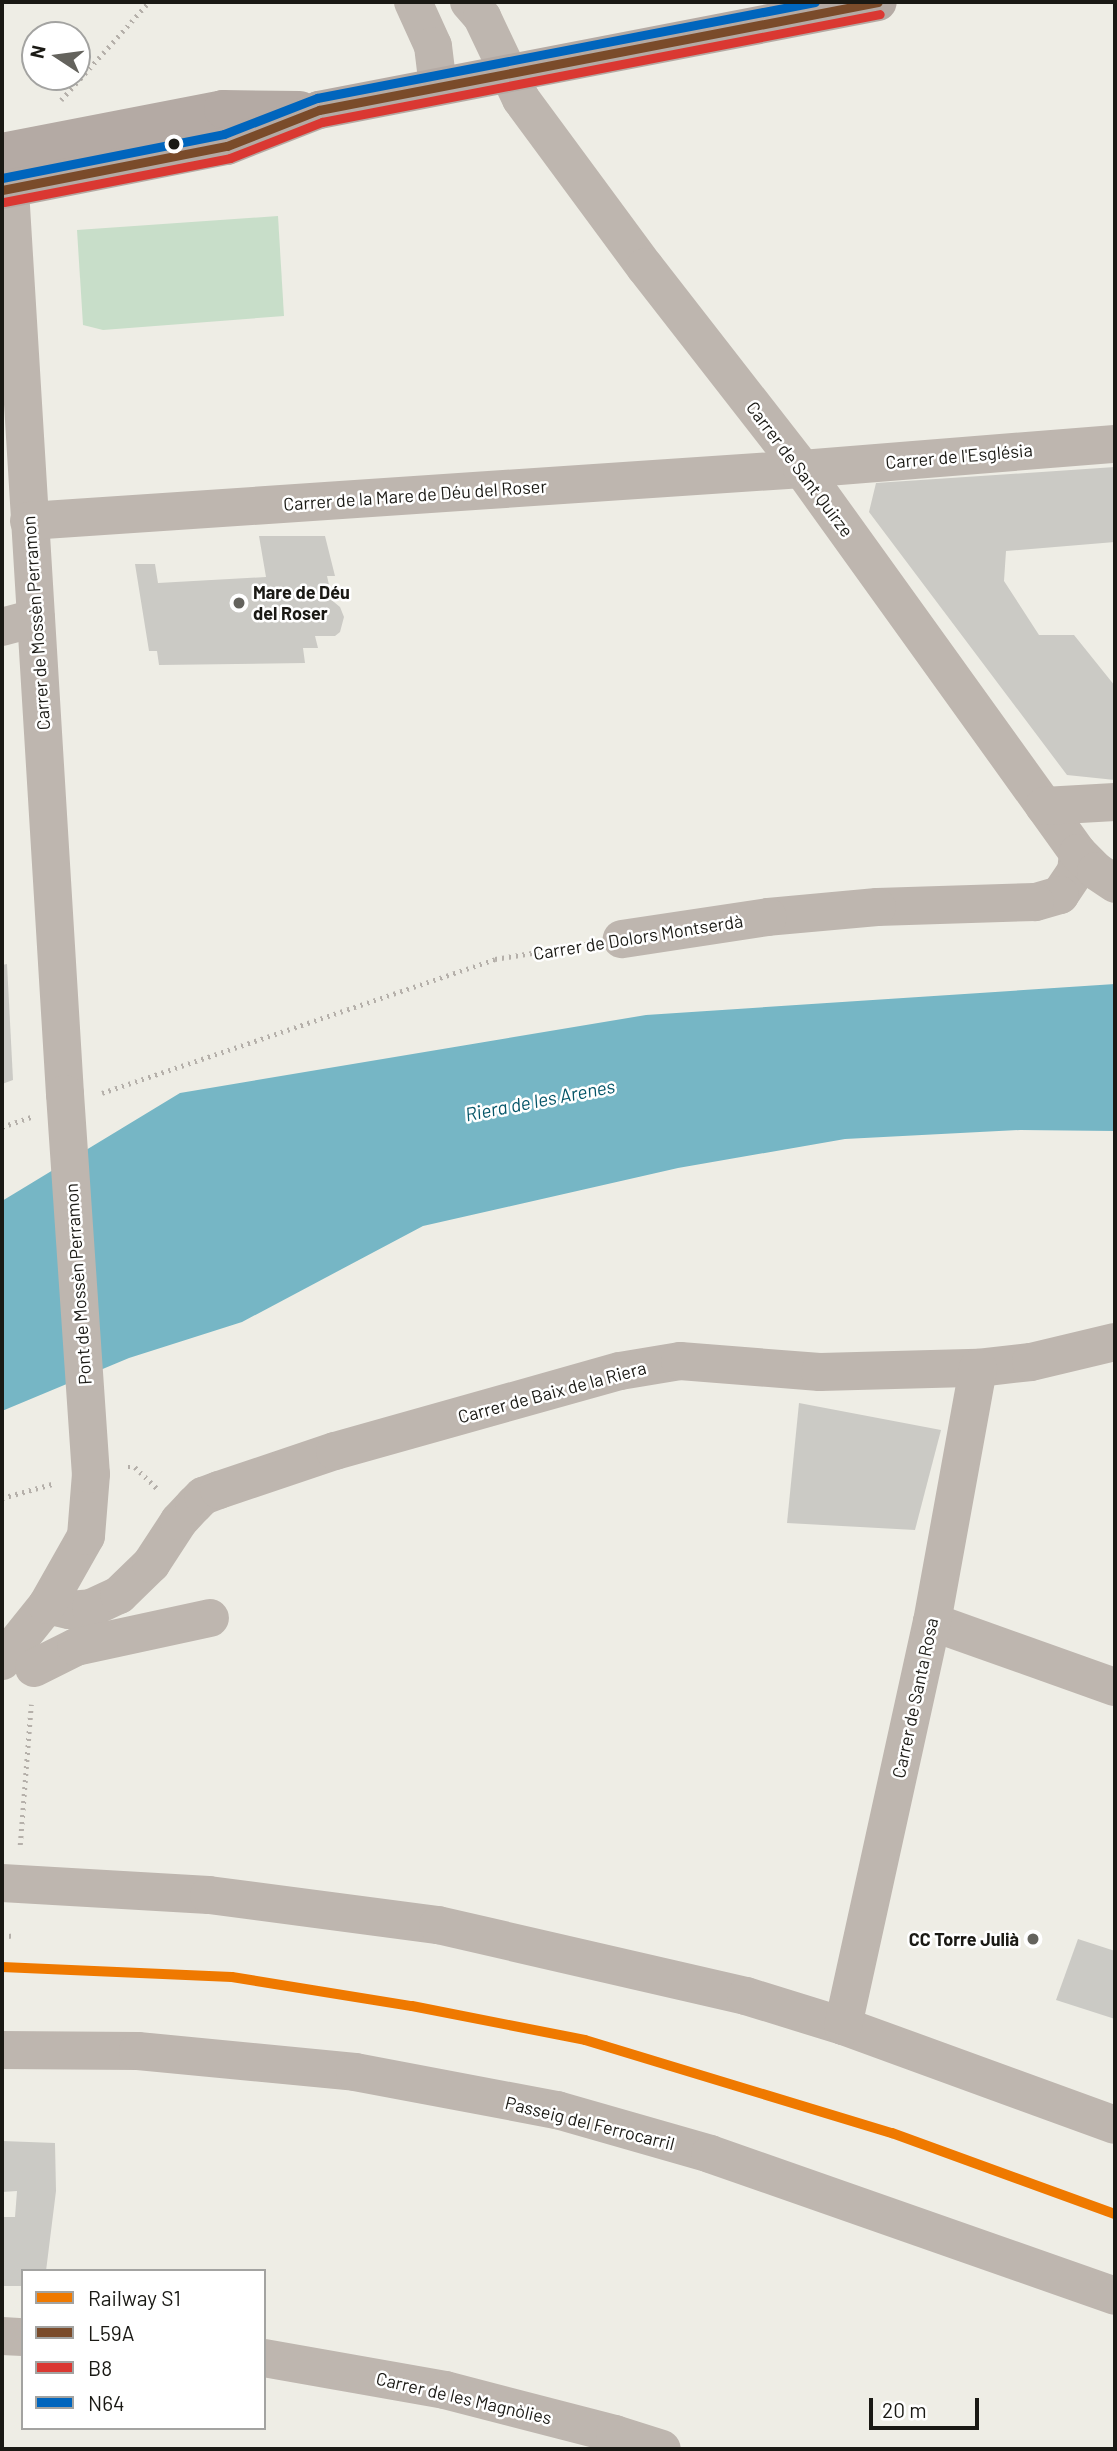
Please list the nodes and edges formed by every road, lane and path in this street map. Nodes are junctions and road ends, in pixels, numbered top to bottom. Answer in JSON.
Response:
{"nodes":[{"id":1,"x":149,"y":2,"type":"edge"},
{"id":2,"x":413,"y":2,"type":"edge"},
{"id":3,"x":469,"y":2,"type":"edge"},
{"id":4,"x":878,"y":2,"type":"edge"},
{"id":5,"x":507,"y":74,"type":"junction"},
{"id":6,"x":438,"y":87,"type":"junction"},
{"id":7,"x":53,"y":109,"type":"dead end"},
{"id":8,"x":5,"y":171,"type":"edge"},
{"id":9,"x":1115,"y":444,"type":"edge"},
{"id":10,"x":13,"y":453,"type":"edge"},
{"id":11,"x":802,"y":469,"type":"junction"},
{"id":12,"x":29,"y":521,"type":"junction"},
{"id":13,"x":19,"y":623,"type":"edge"},
{"id":14,"x":1115,"y":802,"type":"edge"},
{"id":15,"x":1044,"y":806,"type":"junction"},
{"id":16,"x":1077,"y":862,"type":"junction"},
{"id":17,"x":1115,"y":884,"type":"edge"},
{"id":18,"x":622,"y":939,"type":"joint"},
{"id":19,"x":202,"y":1058,"type":"dead end"},
{"id":20,"x":65,"y":1094,"type":"joint"},
{"id":21,"x":1115,"y":1342,"type":"edge"},
{"id":22,"x":978,"y":1368,"type":"junction"},
{"id":23,"x":104,"y":1473,"type":"junction"},
{"id":24,"x":2,"y":1498,"type":"edge"},
{"id":25,"x":183,"y":1517,"type":"junction"},
{"id":26,"x":47,"y":1605,"type":"junction"},
{"id":27,"x":210,"y":1618,"type":"dead end"},
{"id":28,"x":932,"y":1622,"type":"junction"},
{"id":29,"x":18,"y":1665,"type":"edge"},
{"id":30,"x":1115,"y":1687,"type":"edge"},
{"id":31,"x":29,"y":1732,"type":"dead end"},
{"id":32,"x":11,"y":1868,"type":"edge"},
{"id":33,"x":14,"y":1935,"type":"dead end"},
{"id":34,"x":2,"y":1937,"type":"edge"},
{"id":35,"x":844,"y":2026,"type":"junction"},
{"id":36,"x":2,"y":2050,"type":"edge"},
{"id":37,"x":1115,"y":2125,"type":"edge"},
{"id":38,"x":1115,"y":2296,"type":"edge"},
{"id":39,"x":2,"y":2336,"type":"edge"},
{"id":40,"x":21,"y":2337,"type":"edge"},
{"id":41,"x":266,"y":2358,"type":"edge"},
{"id":42,"x":662,"y":2449,"type":"edge"}],
"edges":[{"from":1,"to":7,"type":"path"},
{"from":2,"to":6,"type":"street"},
{"from":3,"to":5,"type":"street","name":"Carrer de Sant Quirze"},
{"from":4,"to":5,"type":"main road"},
{"from":5,"to":6,"type":"main road"},
{"from":5,"to":11,"type":"street","name":"Carrer de Sant Quirze"},
{"from":6,"to":8,"type":"main road"},
{"from":8,"to":10,"type":"street","name":"Carrer de Mossèn Perramon"},
{"from":9,"to":11,"type":"street","name":"Carrer de l'Església"},
{"from":10,"to":12,"type":"street","name":"Carrer de Mossèn Perramon"},
{"from":11,"to":12,"type":"street","name":"Carrer de la Mare de Déu del Roser"},
{"from":11,"to":15,"type":"street","name":"Carrer de Sant Quirze"},
{"from":12,"to":13,"type":"street","name":"Carrer de Mossèn Perramon"},
{"from":13,"to":20,"type":"street","name":"Carrer de Mossèn Perramon"},
{"from":14,"to":15,"type":"street"},
{"from":15,"to":16,"type":"street","name":"Carrer de Sant Quirze"},
{"from":16,"to":17,"type":"street","name":"Carrer de Sant Quirze"},
{"from":16,"to":18,"type":"street","name":"Carrer de Dolors Montserdà"},
{"from":18,"to":19,"type":"path","name":"Carrer de Dolors Montserdà"},
{"from":20,"to":23,"type":"street","name":"Pont de Mossèn Perramon","bridge":true},
{"from":21,"to":22,"type":"street","name":"Carrer de Baix de la Riera"},
{"from":22,"to":25,"type":"street","name":"Carrer de Baix de la Riera"},
{"from":22,"to":28,"type":"street","name":"Carrer de Santa Rosa"},
{"from":23,"to":24,"type":"path"},
{"from":23,"to":25,"type":"path"},
{"from":23,"to":26,"type":"street"},
{"from":25,"to":26,"type":"street","name":"Carrer de Baix de la Riera"},
{"from":26,"to":29,"type":"street"},
{"from":27,"to":29,"type":"street"},
{"from":28,"to":30,"type":"street"},
{"from":28,"to":35,"type":"street","name":"Carrer de Santa Rosa"},
{"from":31,"to":32,"type":"path"},
{"from":32,"to":35,"type":"street"},
{"from":33,"to":34,"type":"path"},
{"from":35,"to":37,"type":"street"},
{"from":36,"to":38,"type":"street","name":"Passeig del Ferrocarril"},
{"from":39,"to":40,"type":"street"},
{"from":41,"to":42,"type":"street","name":"Carrer de les Magnòlies"}]}
